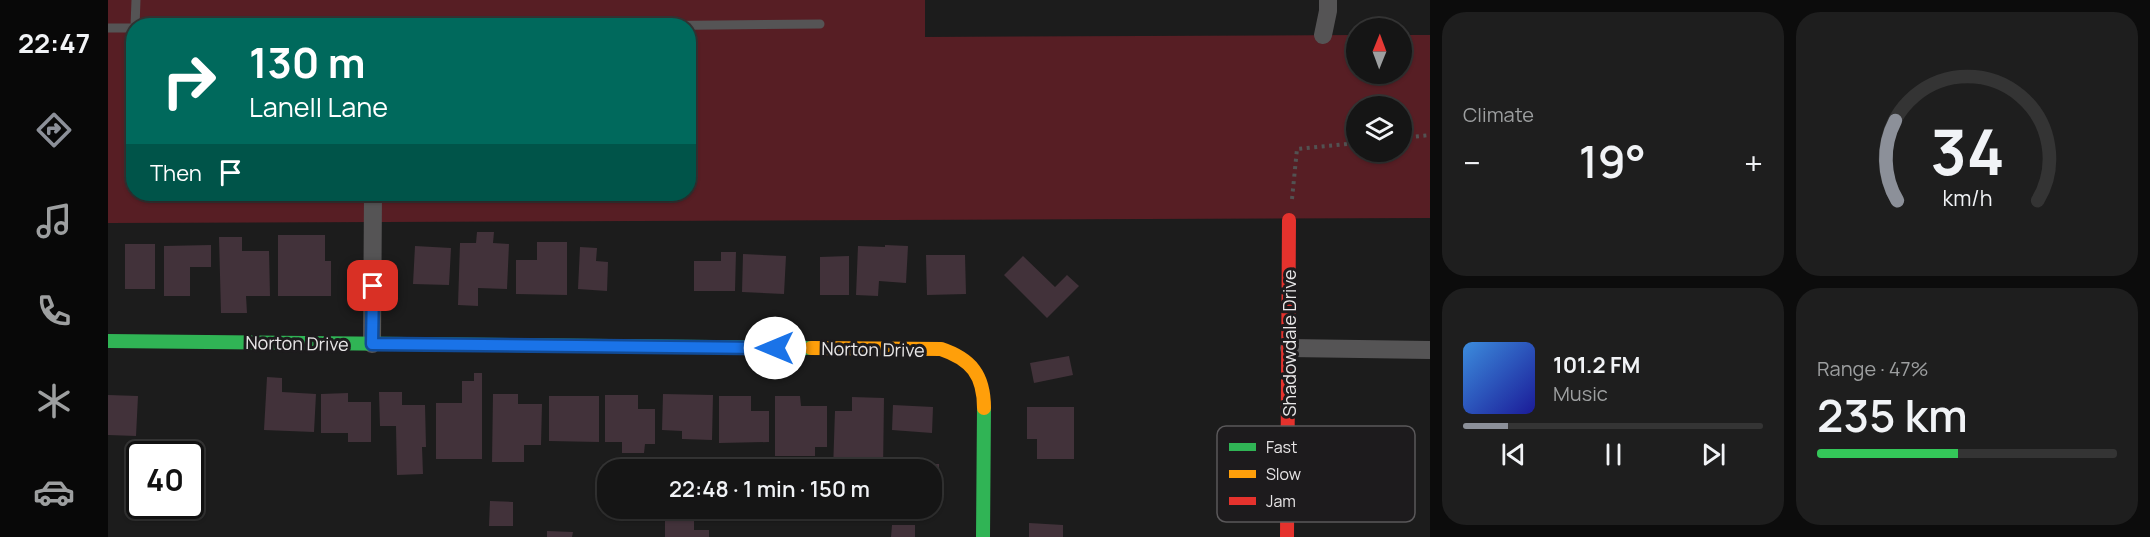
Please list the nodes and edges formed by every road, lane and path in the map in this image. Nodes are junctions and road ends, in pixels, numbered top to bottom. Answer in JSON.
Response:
{"nodes":[{"id":1,"x":136,"y":0,"type":"edge"},
{"id":2,"x":1328,"y":0,"type":"edge"},
{"id":3,"x":135,"y":18,"type":"edge"},
{"id":4,"x":820,"y":24,"type":"dead end"},
{"id":5,"x":696,"y":25,"type":"edge"},
{"id":6,"x":126,"y":27,"type":"edge"},
{"id":7,"x":108,"y":28,"type":"edge"},
{"id":8,"x":1323,"y":35,"type":"dead end"},
{"id":9,"x":1430,"y":135,"type":"edge"},
{"id":10,"x":1412,"y":137,"type":"edge"},
{"id":11,"x":1346,"y":144,"type":"edge"},
{"id":12,"x":373,"y":201,"type":"edge"},
{"id":13,"x":1289,"y":220,"type":"joint"},
{"id":14,"x":108,"y":342,"type":"edge"},
{"id":15,"x":372,"y":344,"type":"junction"},
{"id":16,"x":1289,"y":348,"type":"junction"},
{"id":17,"x":1430,"y":350,"type":"edge"},
{"id":18,"x":1288,"y":426,"type":"edge"},
{"id":19,"x":1287,"y":522,"type":"edge"},
{"id":20,"x":983,"y":537,"type":"edge"},
{"id":21,"x":1287,"y":537,"type":"edge"}],
"edges":[{"from":1,"to":3,"type":"lane"},
{"from":2,"to":8,"type":"street"},
{"from":4,"to":5,"type":"lane"},
{"from":6,"to":7,"type":"lane"},
{"from":9,"to":10,"type":"path"},
{"from":11,"to":13,"type":"path"},
{"from":12,"to":15,"type":"street"},
{"from":13,"to":16,"type":"street","name":"Shadowdale Drive"},
{"from":14,"to":15,"type":"street","name":"Norton Drive"},
{"from":15,"to":20,"type":"street","name":"Norton Drive"},
{"from":16,"to":17,"type":"street"},
{"from":16,"to":18,"type":"street","name":"Shadowdale Drive"},
{"from":19,"to":21,"type":"street","name":"Shadowdale Drive"}]}
